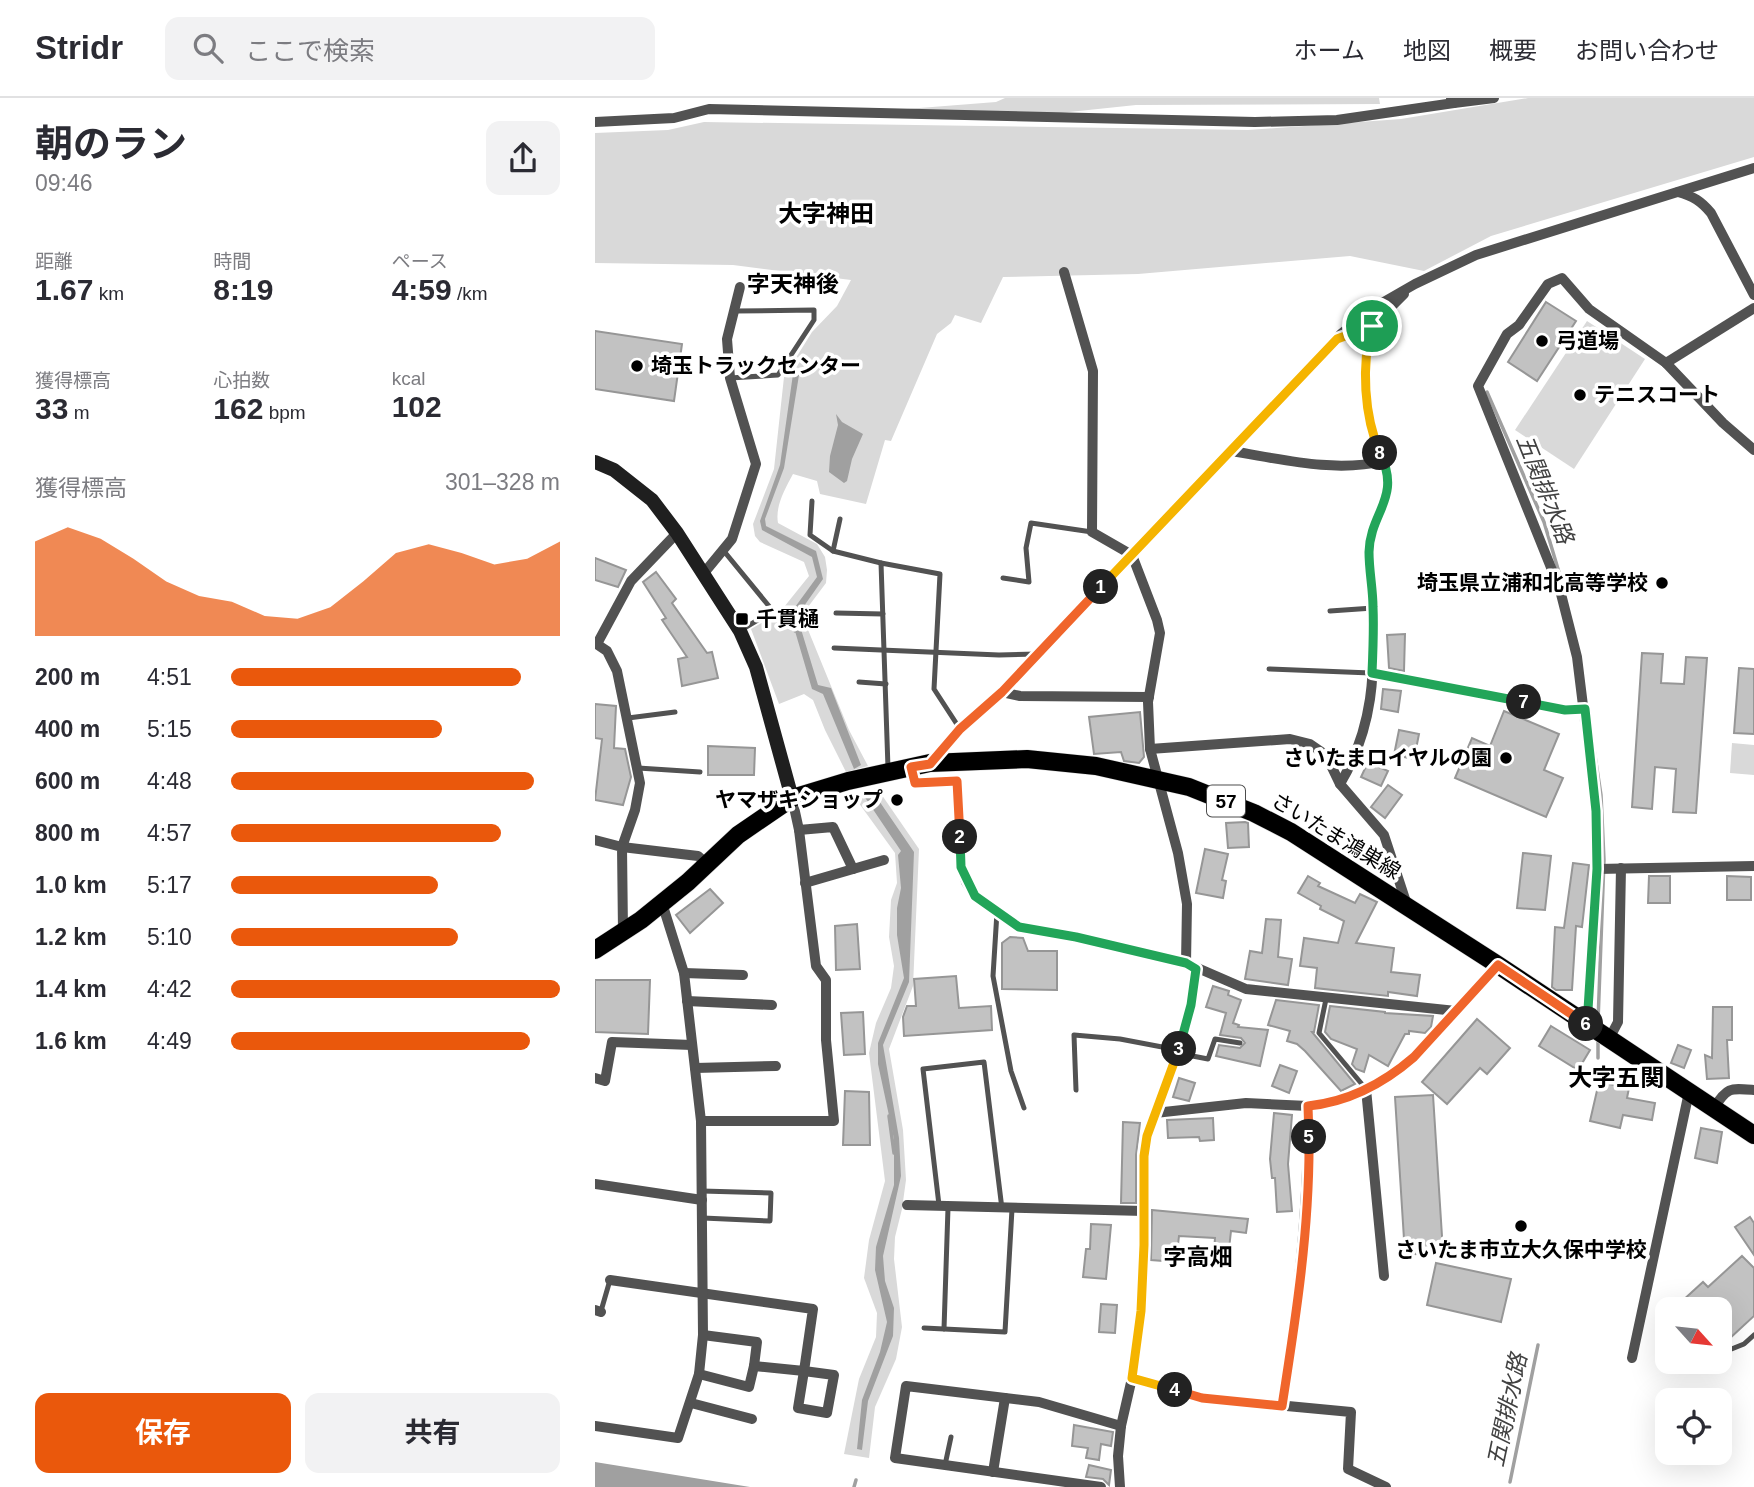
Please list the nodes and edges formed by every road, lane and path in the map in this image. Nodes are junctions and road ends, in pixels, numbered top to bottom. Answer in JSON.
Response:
{"nodes":[{"id":1,"x":1494,"y":98,"type":"edge"},
{"id":2,"x":1452,"y":100,"type":"edge"},
{"id":3,"x":595,"y":122,"type":"edge"},
{"id":4,"x":1754,"y":168,"type":"edge"},
{"id":5,"x":1678,"y":192,"type":"junction"},
{"id":6,"x":1064,"y":272,"type":"dead end"},
{"id":7,"x":740,"y":287,"type":"dead end"},
{"id":8,"x":1410,"y":287,"type":"junction"},
{"id":9,"x":1754,"y":295,"type":"edge"},
{"id":10,"x":1754,"y":308,"type":"edge"},
{"id":11,"x":733,"y":311,"type":"junction"},
{"id":12,"x":1372,"y":326,"type":"junction"},
{"id":13,"x":1337,"y":339,"type":"junction"},
{"id":14,"x":1666,"y":363,"type":"junction"},
{"id":15,"x":730,"y":378,"type":"junction"},
{"id":16,"x":1754,"y":450,"type":"edge"},
{"id":17,"x":1231,"y":451,"type":"junction"},
{"id":18,"x":1384,"y":461,"type":"junction"},
{"id":19,"x":595,"y":462,"type":"edge"},
{"id":20,"x":812,"y":501,"type":"dead end"},
{"id":21,"x":840,"y":519,"type":"dead end"},
{"id":22,"x":1092,"y":532,"type":"junction"},
{"id":23,"x":677,"y":533,"type":"junction"},
{"id":24,"x":723,"y":550,"type":"junction"},
{"id":25,"x":833,"y":551,"type":"junction"},
{"id":26,"x":1132,"y":555,"type":"junction"},
{"id":27,"x":881,"y":563,"type":"junction"},
{"id":28,"x":704,"y":573,"type":"junction"},
{"id":29,"x":1003,"y":578,"type":"dead end"},
{"id":30,"x":1373,"y":608,"type":"junction"},
{"id":31,"x":1329,"y":611,"type":"dead end"},
{"id":32,"x":836,"y":613,"type":"dead end"},
{"id":33,"x":883,"y":614,"type":"junction"},
{"id":34,"x":740,"y":631,"type":"junction"},
{"id":35,"x":596,"y":643,"type":"edge"},
{"id":36,"x":834,"y":648,"type":"dead end"},
{"id":37,"x":884,"y":652,"type":"junction"},
{"id":38,"x":936,"y":652,"type":"junction"},
{"id":39,"x":1038,"y":654,"type":"junction"},
{"id":40,"x":1269,"y":669,"type":"dead end"},
{"id":41,"x":1372,"y":673,"type":"junction"},
{"id":42,"x":859,"y":682,"type":"dead end"},
{"id":43,"x":886,"y":684,"type":"junction"},
{"id":44,"x":1002,"y":692,"type":"junction"},
{"id":45,"x":1149,"y":697,"type":"junction"},
{"id":46,"x":1585,"y":709,"type":"junction"},
{"id":47,"x":675,"y":712,"type":"dead end"},
{"id":48,"x":628,"y":718,"type":"junction"},
{"id":49,"x":960,"y":729,"type":"junction"},
{"id":50,"x":1150,"y":749,"type":"junction"},
{"id":51,"x":930,"y":764,"type":"junction"},
{"id":52,"x":911,"y":767,"type":"junction"},
{"id":53,"x":638,"y":768,"type":"junction"},
{"id":54,"x":699,"y":772,"type":"dead end"},
{"id":55,"x":881,"y":774,"type":"junction"},
{"id":56,"x":1159,"y":779,"type":"junction"},
{"id":57,"x":1340,"y":784,"type":"junction"},
{"id":58,"x":792,"y":798,"type":"junction"},
{"id":59,"x":799,"y":830,"type":"junction"},
{"id":60,"x":595,"y":840,"type":"edge"},
{"id":61,"x":622,"y":846,"type":"junction"},
{"id":62,"x":884,"y":860,"type":"dead end"},
{"id":63,"x":707,"y":864,"type":"junction"},
{"id":64,"x":1754,"y":866,"type":"edge"},
{"id":65,"x":853,"y":869,"type":"junction"},
{"id":66,"x":1597,"y":869,"type":"junction"},
{"id":67,"x":1621,"y":869,"type":"junction"},
{"id":68,"x":805,"y":883,"type":"junction"},
{"id":69,"x":662,"y":903,"type":"junction"},
{"id":70,"x":1407,"y":906,"type":"junction"},
{"id":71,"x":997,"y":912,"type":"junction"},
{"id":72,"x":622,"y":932,"type":"junction"},
{"id":73,"x":595,"y":950,"type":"edge"},
{"id":74,"x":1498,"y":965,"type":"junction"},
{"id":75,"x":1191,"y":966,"type":"junction"},
{"id":76,"x":684,"y":973,"type":"junction"},
{"id":77,"x":743,"y":975,"type":"dead end"},
{"id":78,"x":1327,"y":997,"type":"junction"},
{"id":79,"x":687,"y":1001,"type":"junction"},
{"id":80,"x":772,"y":1005,"type":"dead end"},
{"id":81,"x":1456,"y":1011,"type":"junction"},
{"id":82,"x":1598,"y":1031,"type":"junction"},
{"id":83,"x":1240,"y":1043,"type":"dead end"},
{"id":84,"x":692,"y":1045,"type":"junction"},
{"id":85,"x":1178,"y":1051,"type":"junction"},
{"id":86,"x":776,"y":1066,"type":"dead end"},
{"id":87,"x":695,"y":1068,"type":"junction"},
{"id":88,"x":595,"y":1078,"type":"edge"},
{"id":89,"x":1366,"y":1089,"type":"junction"},
{"id":90,"x":1076,"y":1090,"type":"dead end"},
{"id":91,"x":1754,"y":1090,"type":"edge"},
{"id":92,"x":1689,"y":1092,"type":"junction"},
{"id":93,"x":1308,"y":1106,"type":"junction"},
{"id":94,"x":1024,"y":1108,"type":"dead end"},
{"id":95,"x":1714,"y":1108,"type":"junction"},
{"id":96,"x":1155,"y":1113,"type":"junction"},
{"id":97,"x":701,"y":1121,"type":"junction"},
{"id":98,"x":1754,"y":1135,"type":"edge"},
{"id":99,"x":595,"y":1184,"type":"edge"},
{"id":100,"x":702,"y":1196,"type":"junction"},
{"id":101,"x":907,"y":1205,"type":"dead end"},
{"id":102,"x":944,"y":1208,"type":"junction"},
{"id":103,"x":1007,"y":1209,"type":"junction"},
{"id":104,"x":1144,"y":1212,"type":"junction"},
{"id":105,"x":703,"y":1218,"type":"junction"},
{"id":106,"x":1384,"y":1276,"type":"dead end"},
{"id":107,"x":610,"y":1280,"type":"joint"},
{"id":108,"x":704,"y":1294,"type":"junction"},
{"id":109,"x":598,"y":1311,"type":"edge"},
{"id":110,"x":924,"y":1328,"type":"dead end"},
{"id":111,"x":944,"y":1329,"type":"junction"},
{"id":112,"x":703,"y":1335,"type":"junction"},
{"id":113,"x":1754,"y":1335,"type":"edge"},
{"id":114,"x":1733,"y":1348,"type":"edge"},
{"id":115,"x":1632,"y":1358,"type":"dead end"},
{"id":116,"x":754,"y":1366,"type":"junction"},
{"id":117,"x":804,"y":1371,"type":"junction"},
{"id":118,"x":699,"y":1374,"type":"junction"},
{"id":119,"x":1132,"y":1378,"type":"junction"},
{"id":120,"x":1005,"y":1398,"type":"junction"},
{"id":121,"x":691,"y":1403,"type":"junction"},
{"id":122,"x":1282,"y":1406,"type":"junction"},
{"id":123,"x":752,"y":1419,"type":"dead end"},
{"id":124,"x":595,"y":1426,"type":"edge"},
{"id":125,"x":1121,"y":1426,"type":"junction"},
{"id":126,"x":951,"y":1437,"type":"dead end"},
{"id":127,"x":945,"y":1465,"type":"junction"},
{"id":128,"x":993,"y":1472,"type":"junction"},
{"id":129,"x":1362,"y":1482,"type":"edge"},
{"id":130,"x":1101,"y":1487,"type":"edge"},
{"id":131,"x":1120,"y":1487,"type":"edge"},
{"id":132,"x":1386,"y":1487,"type":"edge"}],
"edges":[{"from":1,"to":2,"type":"street"},
{"from":2,"to":3,"type":"street"},
{"from":4,"to":5,"type":"street"},
{"from":5,"to":8,"type":"street"},
{"from":5,"to":9,"type":"street"},
{"from":6,"to":22,"type":"street"},
{"from":7,"to":11,"type":"street"},
{"from":8,"to":12,"type":"street"},
{"from":8,"to":13,"type":"street"},
{"from":10,"to":14,"type":"street"},
{"from":11,"to":15,"type":"street"},
{"from":11,"to":15,"type":"lane"},
{"from":12,"to":13,"type":"street"},
{"from":12,"to":18,"type":"street"},
{"from":13,"to":17,"type":"street"},
{"from":14,"to":16,"type":"street"},
{"from":14,"to":46,"type":"street"},
{"from":15,"to":24,"type":"street"},
{"from":17,"to":18,"type":"street"},
{"from":17,"to":26,"type":"street"},
{"from":18,"to":30,"type":"street"},
{"from":19,"to":23,"type":"street"},
{"from":20,"to":25,"type":"lane"},
{"from":21,"to":25,"type":"lane"},
{"from":22,"to":26,"type":"street"},
{"from":22,"to":29,"type":"lane"},
{"from":23,"to":28,"type":"street"},
{"from":23,"to":35,"type":"street"},
{"from":24,"to":28,"type":"street"},
{"from":24,"to":34,"type":"lane"},
{"from":25,"to":27,"type":"lane"},
{"from":26,"to":39,"type":"street"},
{"from":26,"to":45,"type":"street"},
{"from":27,"to":33,"type":"lane"},
{"from":27,"to":38,"type":"lane"},
{"from":28,"to":34,"type":"street"},
{"from":30,"to":31,"type":"lane"},
{"from":30,"to":41,"type":"street"},
{"from":32,"to":33,"type":"lane"},
{"from":33,"to":37,"type":"lane"},
{"from":34,"to":58,"type":"street"},
{"from":35,"to":48,"type":"street"},
{"from":36,"to":37,"type":"lane"},
{"from":37,"to":38,"type":"lane"},
{"from":37,"to":43,"type":"lane"},
{"from":38,"to":39,"type":"lane"},
{"from":38,"to":49,"type":"lane"},
{"from":39,"to":44,"type":"street"},
{"from":40,"to":41,"type":"lane"},
{"from":41,"to":46,"type":"street"},
{"from":41,"to":57,"type":"street"},
{"from":42,"to":43,"type":"lane"},
{"from":43,"to":55,"type":"lane"},
{"from":44,"to":45,"type":"street"},
{"from":44,"to":49,"type":"street"},
{"from":45,"to":50,"type":"street"},
{"from":46,"to":66,"type":"street"},
{"from":47,"to":48,"type":"lane"},
{"from":48,"to":53,"type":"street"},
{"from":49,"to":51,"type":"street"},
{"from":50,"to":56,"type":"street"},
{"from":50,"to":57,"type":"street"},
{"from":51,"to":52,"type":"main road","name":"さいたま鴻巣線","number":"57"},
{"from":51,"to":56,"type":"main road","name":"さいたま鴻巣線","number":"57"},
{"from":52,"to":55,"type":"main road","name":"さいたま鴻巣線","number":"57"},
{"from":52,"to":71,"type":"street"},
{"from":53,"to":54,"type":"lane"},
{"from":53,"to":61,"type":"street"},
{"from":55,"to":58,"type":"main road","name":"さいたま鴻巣線","number":"57"},
{"from":56,"to":70,"type":"main road","name":"さいたま鴻巣線","number":"57"},
{"from":56,"to":75,"type":"street"},
{"from":57,"to":70,"type":"street"},
{"from":58,"to":59,"type":"street"},
{"from":58,"to":63,"type":"main road","name":"さいたま鴻巣線","number":"57"},
{"from":59,"to":65,"type":"street"},
{"from":59,"to":68,"type":"street"},
{"from":60,"to":61,"type":"street"},
{"from":61,"to":63,"type":"street"},
{"from":61,"to":72,"type":"street"},
{"from":62,"to":65,"type":"street"},
{"from":63,"to":69,"type":"main road","name":"さいたま鴻巣線","number":"57"},
{"from":64,"to":67,"type":"street"},
{"from":65,"to":68,"type":"street"},
{"from":66,"to":67,"type":"street"},
{"from":66,"to":82,"type":"street"},
{"from":67,"to":82,"type":"street"},
{"from":68,"to":97,"type":"street"},
{"from":69,"to":72,"type":"main road","name":"さいたま鴻巣線","number":"57"},
{"from":69,"to":76,"type":"street"},
{"from":70,"to":74,"type":"main road","name":"さいたま鴻巣線","number":"57"},
{"from":71,"to":75,"type":"street"},
{"from":71,"to":94,"type":"lane"},
{"from":72,"to":73,"type":"main road","name":"さいたま鴻巣線","number":"57"},
{"from":74,"to":81,"type":"street"},
{"from":74,"to":82,"type":"main road","name":"さいたま鴻巣線","number":"57"},
{"from":75,"to":78,"type":"street"},
{"from":75,"to":85,"type":"street"},
{"from":76,"to":77,"type":"street"},
{"from":76,"to":79,"type":"street"},
{"from":78,"to":81,"type":"street"},
{"from":78,"to":89,"type":"lane"},
{"from":79,"to":80,"type":"street"},
{"from":79,"to":84,"type":"street"},
{"from":81,"to":89,"type":"street"},
{"from":82,"to":92,"type":"main road","name":"さいたま鴻巣線","number":"57"},
{"from":83,"to":85,"type":"lane"},
{"from":84,"to":87,"type":"street"},
{"from":84,"to":88,"type":"street"},
{"from":85,"to":90,"type":"lane"},
{"from":85,"to":96,"type":"street"},
{"from":86,"to":87,"type":"street"},
{"from":87,"to":97,"type":"street"},
{"from":89,"to":93,"type":"street"},
{"from":89,"to":106,"type":"street"},
{"from":91,"to":95,"type":"street"},
{"from":92,"to":95,"type":"main road","name":"さいたま鴻巣線","number":"57"},
{"from":92,"to":115,"type":"street"},
{"from":93,"to":96,"type":"street"},
{"from":93,"to":122,"type":"street"},
{"from":95,"to":98,"type":"main road","name":"さいたま鴻巣線","number":"57"},
{"from":96,"to":104,"type":"street"},
{"from":97,"to":100,"type":"street"},
{"from":99,"to":100,"type":"street"},
{"from":100,"to":105,"type":"street"},
{"from":100,"to":105,"type":"lane"},
{"from":101,"to":102,"type":"street"},
{"from":102,"to":103,"type":"street"},
{"from":102,"to":103,"type":"lane"},
{"from":102,"to":111,"type":"lane"},
{"from":103,"to":104,"type":"street"},
{"from":103,"to":111,"type":"lane"},
{"from":104,"to":119,"type":"street"},
{"from":105,"to":108,"type":"street"},
{"from":107,"to":108,"type":"street"},
{"from":107,"to":109,"type":"lane"},
{"from":108,"to":112,"type":"street"},
{"from":108,"to":117,"type":"street"},
{"from":110,"to":111,"type":"lane"},
{"from":112,"to":116,"type":"street"},
{"from":112,"to":118,"type":"street"},
{"from":113,"to":114,"type":"lane"},
{"from":116,"to":117,"type":"street"},
{"from":116,"to":118,"type":"street"},
{"from":117,"to":117,"type":"street"},
{"from":118,"to":121,"type":"street"},
{"from":119,"to":122,"type":"street"},
{"from":119,"to":125,"type":"street"},
{"from":120,"to":125,"type":"street"},
{"from":120,"to":127,"type":"street"},
{"from":120,"to":128,"type":"street"},
{"from":121,"to":123,"type":"street"},
{"from":121,"to":124,"type":"street"},
{"from":122,"to":129,"type":"street"},
{"from":125,"to":131,"type":"street"},
{"from":126,"to":127,"type":"lane"},
{"from":127,"to":128,"type":"street"},
{"from":128,"to":130,"type":"street"},
{"from":129,"to":132,"type":"street"}]}
